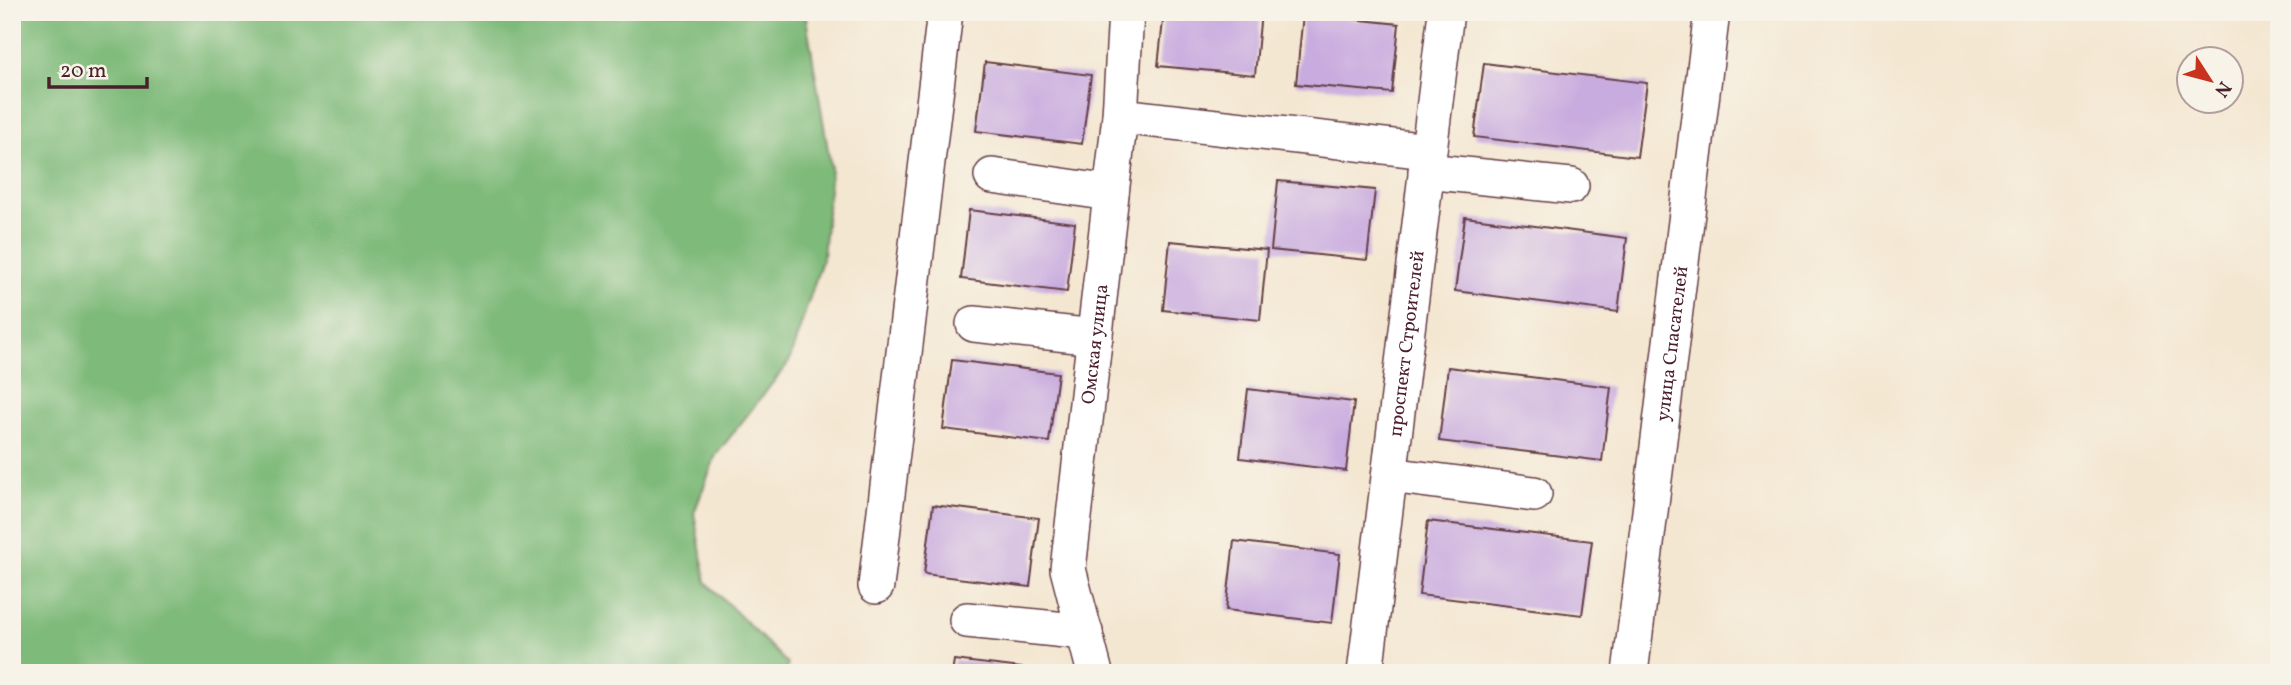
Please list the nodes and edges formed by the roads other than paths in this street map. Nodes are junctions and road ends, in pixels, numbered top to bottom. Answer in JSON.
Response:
{"nodes":[{"id":1,"x":945,"y":12,"type":"edge"},
{"id":2,"x":1126,"y":12,"type":"edge"},
{"id":3,"x":1446,"y":12,"type":"edge"},
{"id":4,"x":1712,"y":12,"type":"edge"},
{"id":5,"x":1120,"y":116,"type":"junction"},
{"id":6,"x":1427,"y":161,"type":"junction"},
{"id":7,"x":992,"y":176,"type":"dead end"},
{"id":8,"x":1572,"y":186,"type":"dead end"},
{"id":9,"x":1111,"y":193,"type":"junction"},
{"id":10,"x":974,"y":324,"type":"dead end"},
{"id":11,"x":1095,"y":337,"type":"junction"},
{"id":12,"x":1390,"y":475,"type":"junction"},
{"id":13,"x":1534,"y":494,"type":"dead end"},
{"id":14,"x":876,"y":586,"type":"dead end"},
{"id":15,"x":967,"y":620,"type":"dead end"},
{"id":16,"x":1085,"y":632,"type":"junction"},
{"id":17,"x":1095,"y":673,"type":"edge"},
{"id":18,"x":1365,"y":673,"type":"edge"},
{"id":19,"x":1630,"y":673,"type":"edge"}],
"edges":[{"from":1,"to":14,"type":"street"},
{"from":2,"to":5,"type":"street","name":"Омская улица"},
{"from":3,"to":6,"type":"street","name":"проспект Строителей"},
{"from":4,"to":19,"type":"street","name":"улица Спасателей"},
{"from":5,"to":6,"type":"street"},
{"from":5,"to":9,"type":"street","name":"Омская улица"},
{"from":6,"to":8,"type":"street"},
{"from":6,"to":12,"type":"street","name":"проспект Строителей"},
{"from":7,"to":9,"type":"street"},
{"from":9,"to":11,"type":"street","name":"Омская улица"},
{"from":10,"to":11,"type":"street"},
{"from":11,"to":16,"type":"street","name":"Омская улица"},
{"from":12,"to":13,"type":"street"},
{"from":12,"to":18,"type":"street","name":"проспект Строителей"},
{"from":15,"to":16,"type":"street"},
{"from":16,"to":17,"type":"street","name":"Омская улица"}]}
